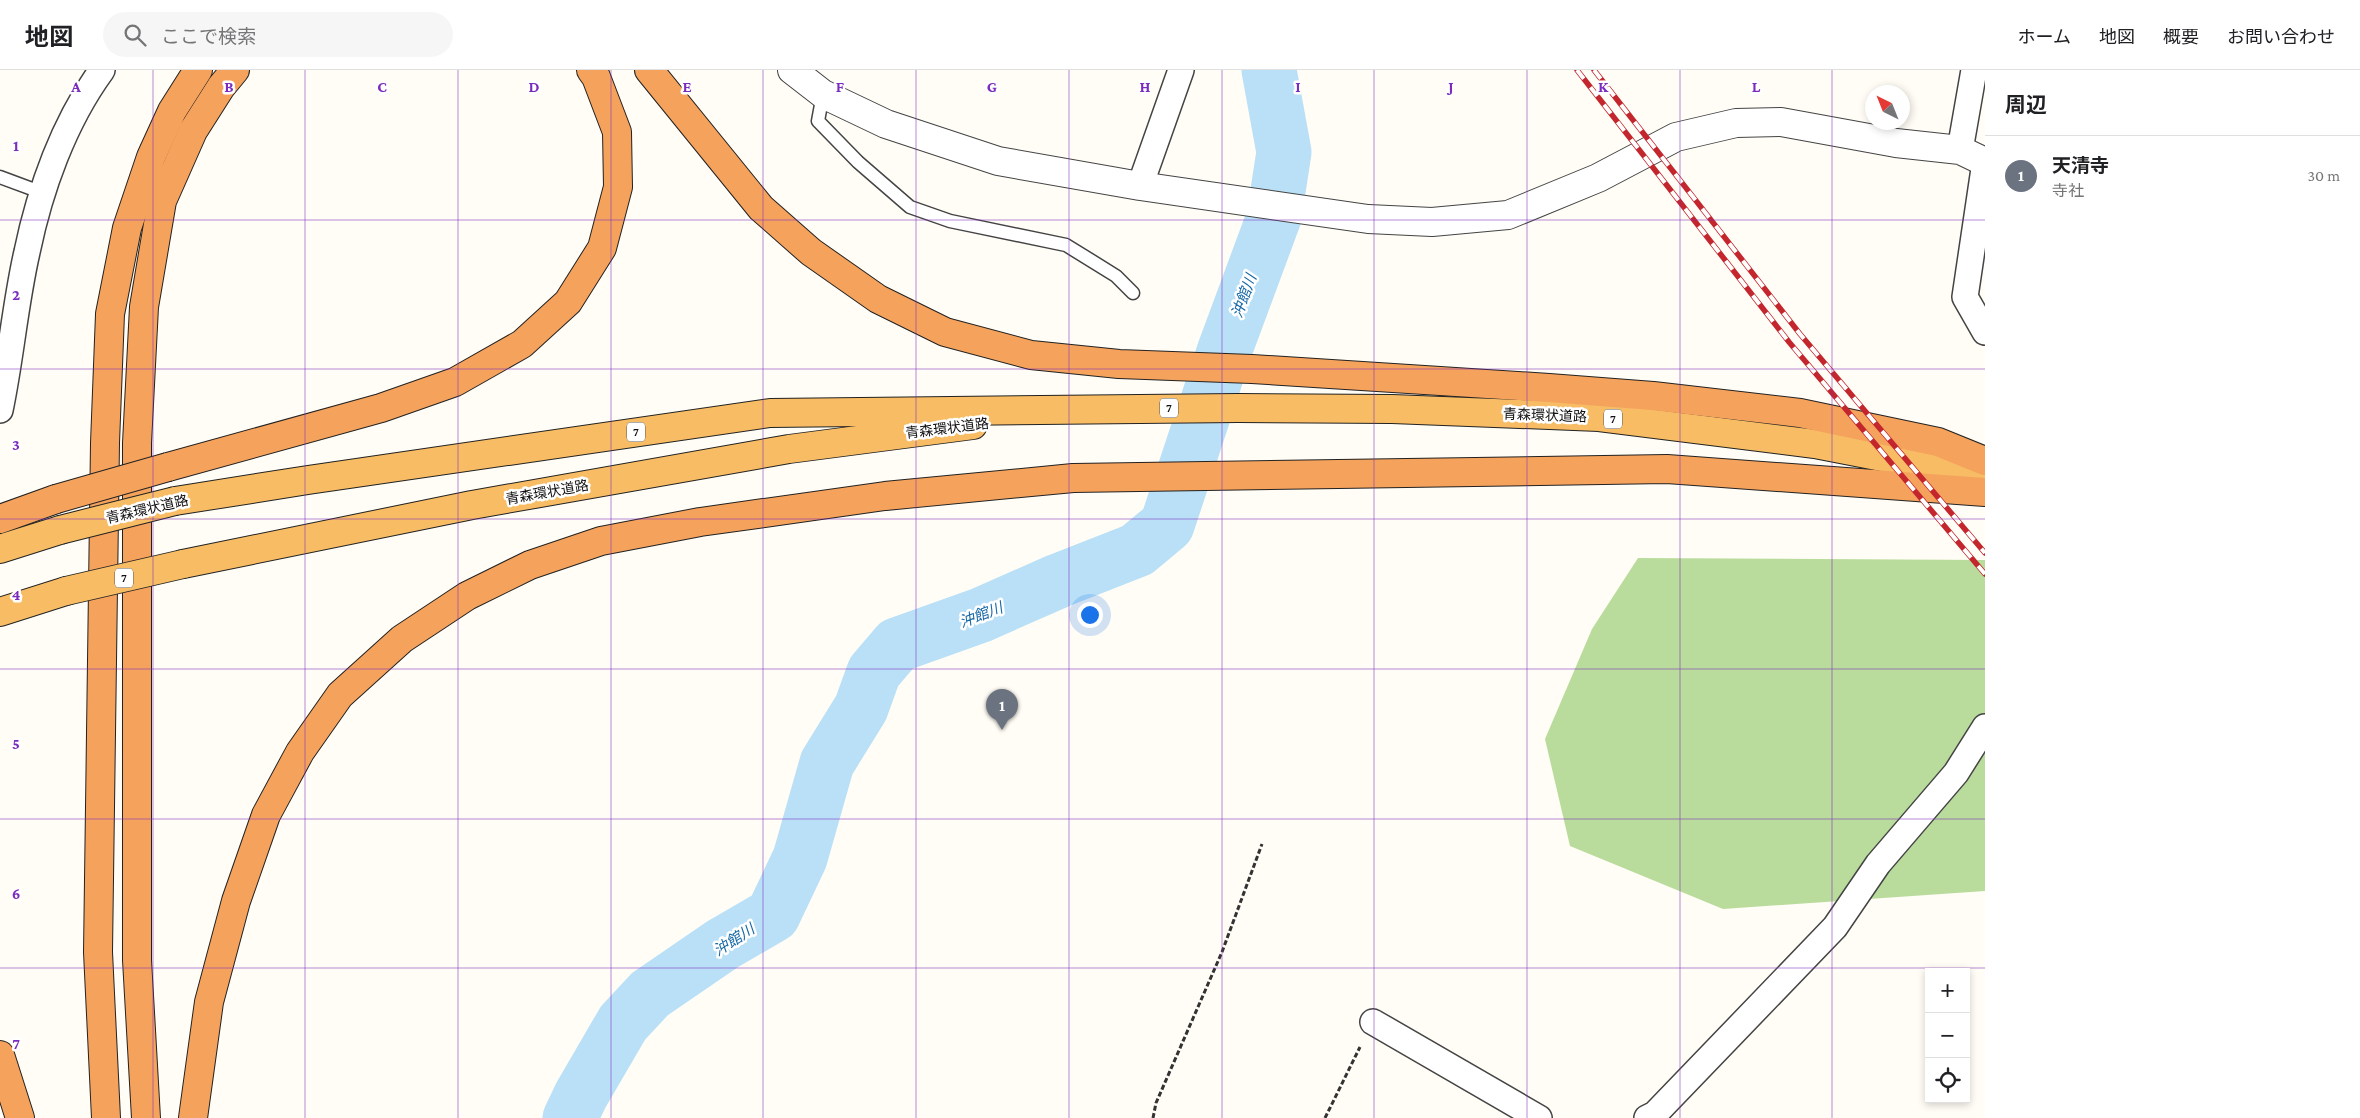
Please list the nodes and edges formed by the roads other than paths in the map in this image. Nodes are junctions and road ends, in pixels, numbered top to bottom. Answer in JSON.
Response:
{"nodes":[{"id":1,"x":102,"y":70,"type":"edge"},
{"id":2,"x":198,"y":70,"type":"edge"},
{"id":3,"x":235,"y":70,"type":"edge"},
{"id":4,"x":591,"y":70,"type":"edge"},
{"id":5,"x":649,"y":70,"type":"edge"},
{"id":6,"x":792,"y":70,"type":"edge"},
{"id":7,"x":1181,"y":70,"type":"edge"},
{"id":8,"x":1974,"y":70,"type":"edge"},
{"id":9,"x":823,"y":94,"type":"junction"},
{"id":10,"x":1960,"y":150,"type":"junction"},
{"id":11,"x":1985,"y":162,"type":"edge"},
{"id":12,"x":0,"y":177,"type":"edge"},
{"id":13,"x":1140,"y":186,"type":"junction"},
{"id":14,"x":42,"y":193,"type":"junction"},
{"id":15,"x":1132,"y":293,"type":"dead end"},
{"id":16,"x":1985,"y":332,"type":"edge"},
{"id":17,"x":1101,"y":408,"type":"junction"},
{"id":18,"x":0,"y":410,"type":"edge"},
{"id":19,"x":1985,"y":461,"type":"edge"},
{"id":20,"x":1985,"y":477,"type":"edge"},
{"id":21,"x":1985,"y":492,"type":"edge"},
{"id":22,"x":0,"y":520,"type":"edge"},
{"id":23,"x":0,"y":549,"type":"edge"},
{"id":24,"x":0,"y":612,"type":"edge"},
{"id":25,"x":1985,"y":727,"type":"edge"},
{"id":26,"x":1373,"y":1022,"type":"road end"},
{"id":27,"x":0,"y":1055,"type":"edge"},
{"id":28,"x":20,"y":1118,"type":"edge"},
{"id":29,"x":106,"y":1118,"type":"edge"},
{"id":30,"x":146,"y":1118,"type":"edge"},
{"id":31,"x":193,"y":1118,"type":"edge"},
{"id":32,"x":1538,"y":1118,"type":"edge"},
{"id":33,"x":1647,"y":1118,"type":"edge"}],
"edges":[{"from":1,"to":14,"type":"street"},
{"from":2,"to":29,"type":"highway"},
{"from":3,"to":30,"type":"highway"},
{"from":4,"to":22,"type":"highway","bridge":true},
{"from":5,"to":19,"type":"highway"},
{"from":6,"to":9,"type":"street"},
{"from":7,"to":13,"type":"street"},
{"from":8,"to":10,"type":"street"},
{"from":9,"to":13,"type":"street"},
{"from":9,"to":15,"type":"lane"},
{"from":10,"to":11,"type":"street"},
{"from":10,"to":13,"type":"street"},
{"from":11,"to":16,"type":"street"},
{"from":12,"to":14,"type":"lane"},
{"from":14,"to":18,"type":"street"},
{"from":17,"to":20,"type":"highway","name":"青森環状道路","number":"7"},
{"from":17,"to":23,"type":"highway","name":"青森環状道路","number":"7","bridge":true},
{"from":17,"to":24,"type":"highway","name":"青森環状道路","number":"7","bridge":true},
{"from":21,"to":31,"type":"highway"},
{"from":25,"to":33,"type":"street"},
{"from":26,"to":32,"type":"street"},
{"from":27,"to":28,"type":"highway"}]}
